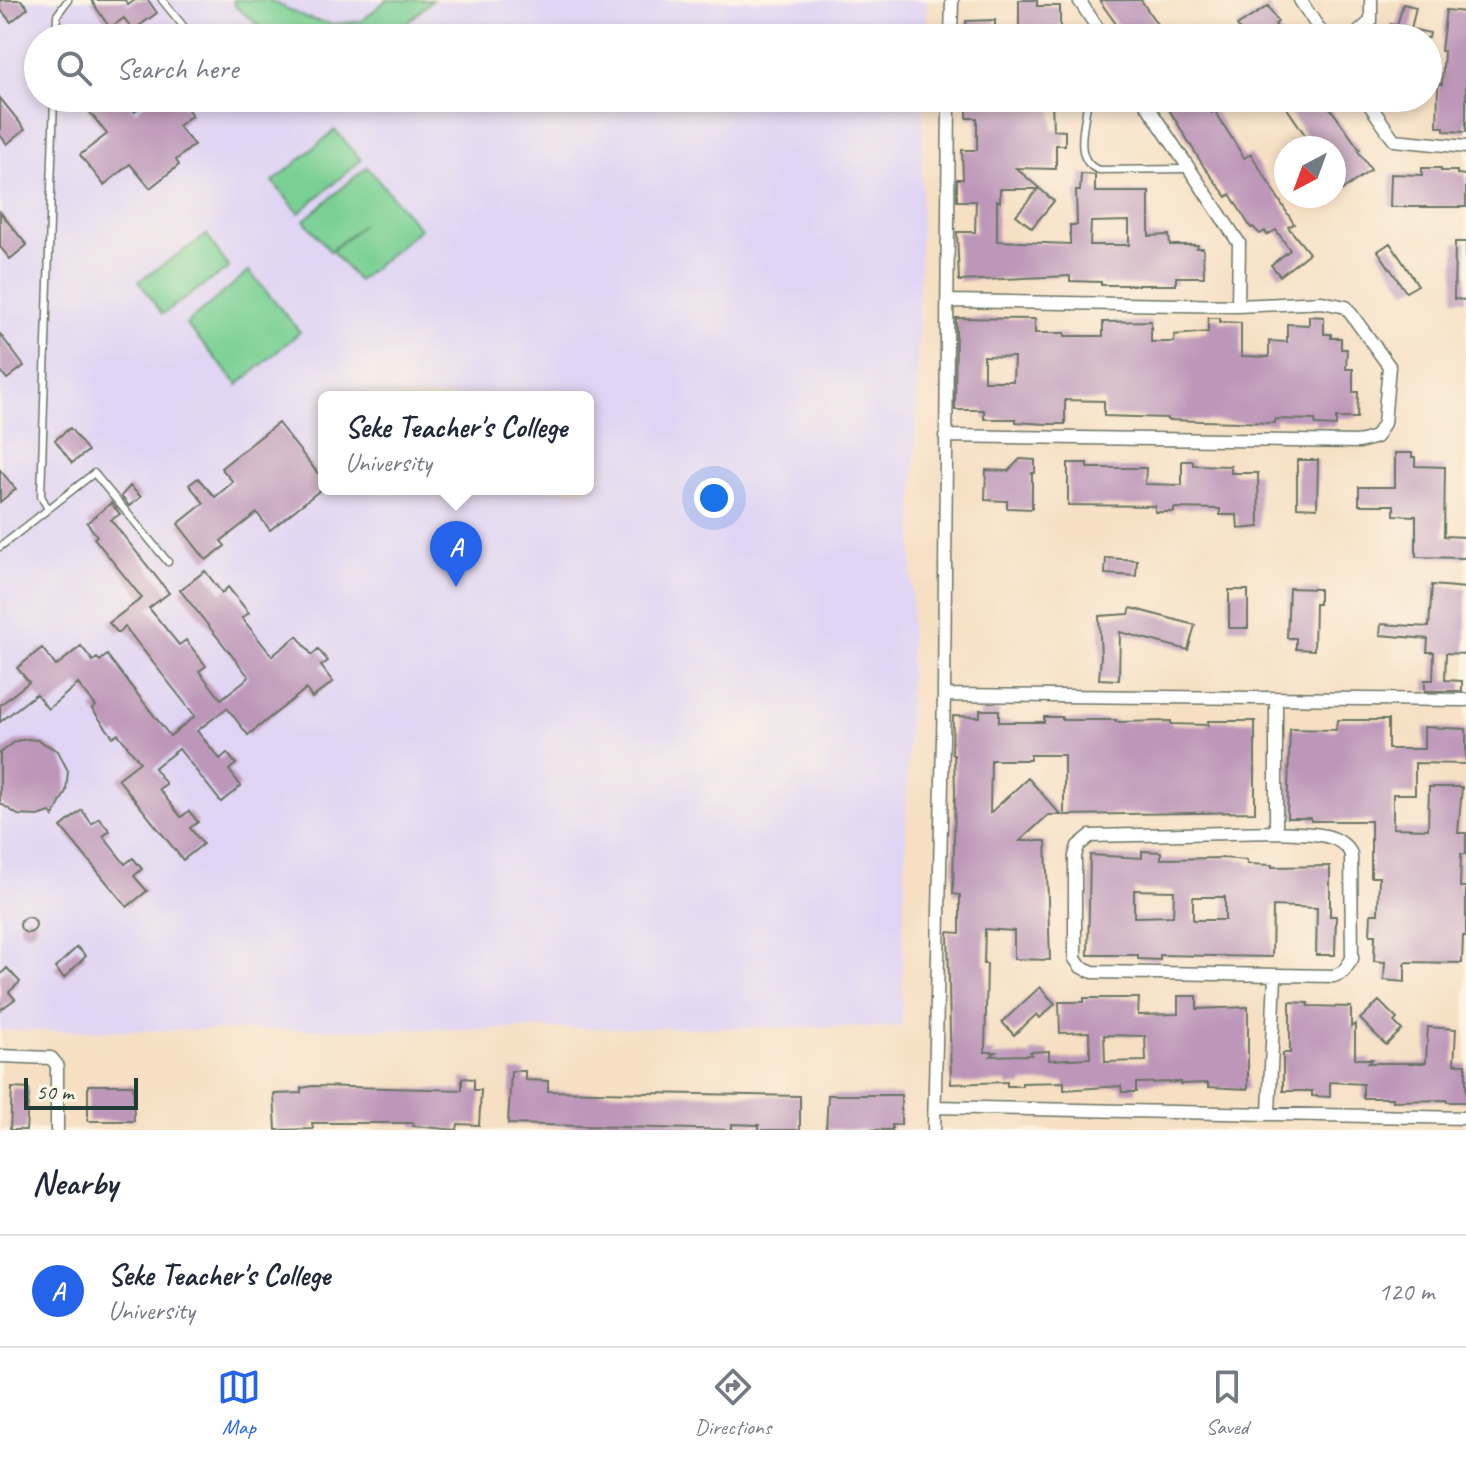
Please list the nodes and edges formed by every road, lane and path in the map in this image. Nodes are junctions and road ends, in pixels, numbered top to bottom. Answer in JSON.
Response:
{"nodes":[{"id":1,"x":68,"y":0,"type":"edge"},
{"id":2,"x":162,"y":0,"type":"edge"},
{"id":3,"x":952,"y":0,"type":"edge"},
{"id":4,"x":1079,"y":0,"type":"edge"},
{"id":5,"x":1300,"y":0,"type":"edge"},
{"id":6,"x":1371,"y":0,"type":"edge"},
{"id":7,"x":57,"y":24,"type":"edge"},
{"id":8,"x":182,"y":24,"type":"edge"},
{"id":9,"x":951,"y":24,"type":"edge"},
{"id":10,"x":1093,"y":24,"type":"edge"},
{"id":11,"x":1316,"y":24,"type":"edge"},
{"id":12,"x":1368,"y":24,"type":"edge"},
{"id":13,"x":54,"y":112,"type":"edge"},
{"id":14,"x":949,"y":112,"type":"edge"},
{"id":15,"x":1086,"y":112,"type":"edge"},
{"id":16,"x":1151,"y":112,"type":"edge"},
{"id":17,"x":1375,"y":112,"type":"edge"},
{"id":18,"x":1466,"y":147,"type":"edge"},
{"id":19,"x":1188,"y":169,"type":"junction"},
{"id":20,"x":949,"y":301,"type":"junction"},
{"id":21,"x":1238,"y":306,"type":"junction"},
{"id":22,"x":945,"y":436,"type":"junction"},
{"id":23,"x":48,"y":509,"type":"junction"},
{"id":24,"x":0,"y":547,"type":"edge"},
{"id":25,"x":168,"y":562,"type":"dead end"},
{"id":26,"x":944,"y":695,"type":"junction"},
{"id":27,"x":1276,"y":699,"type":"junction"},
{"id":28,"x":1466,"y":700,"type":"edge"},
{"id":29,"x":1276,"y":832,"type":"junction"},
{"id":30,"x":1275,"y":976,"type":"junction"},
{"id":31,"x":0,"y":1056,"type":"edge"},
{"id":32,"x":935,"y":1107,"type":"junction"},
{"id":33,"x":1269,"y":1113,"type":"junction"},
{"id":34,"x":1350,"y":1116,"type":"junction"},
{"id":35,"x":1466,"y":1118,"type":"edge"},
{"id":36,"x":57,"y":1130,"type":"edge"},
{"id":37,"x":934,"y":1130,"type":"edge"},
{"id":38,"x":1349,"y":1130,"type":"edge"}],
"edges":[{"from":1,"to":7,"type":"lane"},
{"from":2,"to":8,"type":"lane"},
{"from":3,"to":9,"type":"street"},
{"from":4,"to":10,"type":"street"},
{"from":5,"to":11,"type":"street"},
{"from":6,"to":12,"type":"street"},
{"from":13,"to":23,"type":"lane"},
{"from":14,"to":20,"type":"street"},
{"from":15,"to":19,"type":"lane"},
{"from":16,"to":19,"type":"street"},
{"from":17,"to":18,"type":"street"},
{"from":19,"to":21,"type":"street"},
{"from":20,"to":21,"type":"street"},
{"from":20,"to":22,"type":"street"},
{"from":21,"to":22,"type":"street"},
{"from":22,"to":26,"type":"street"},
{"from":23,"to":24,"type":"lane"},
{"from":23,"to":25,"type":"lane"},
{"from":26,"to":27,"type":"street"},
{"from":26,"to":32,"type":"street"},
{"from":27,"to":28,"type":"street"},
{"from":27,"to":29,"type":"street"},
{"from":29,"to":30,"type":"street"},
{"from":29,"to":30,"type":"street"},
{"from":30,"to":33,"type":"street"},
{"from":31,"to":36,"type":"street"},
{"from":32,"to":33,"type":"street"},
{"from":32,"to":37,"type":"street"},
{"from":33,"to":34,"type":"street"},
{"from":34,"to":35,"type":"street"},
{"from":34,"to":38,"type":"street"}]}
